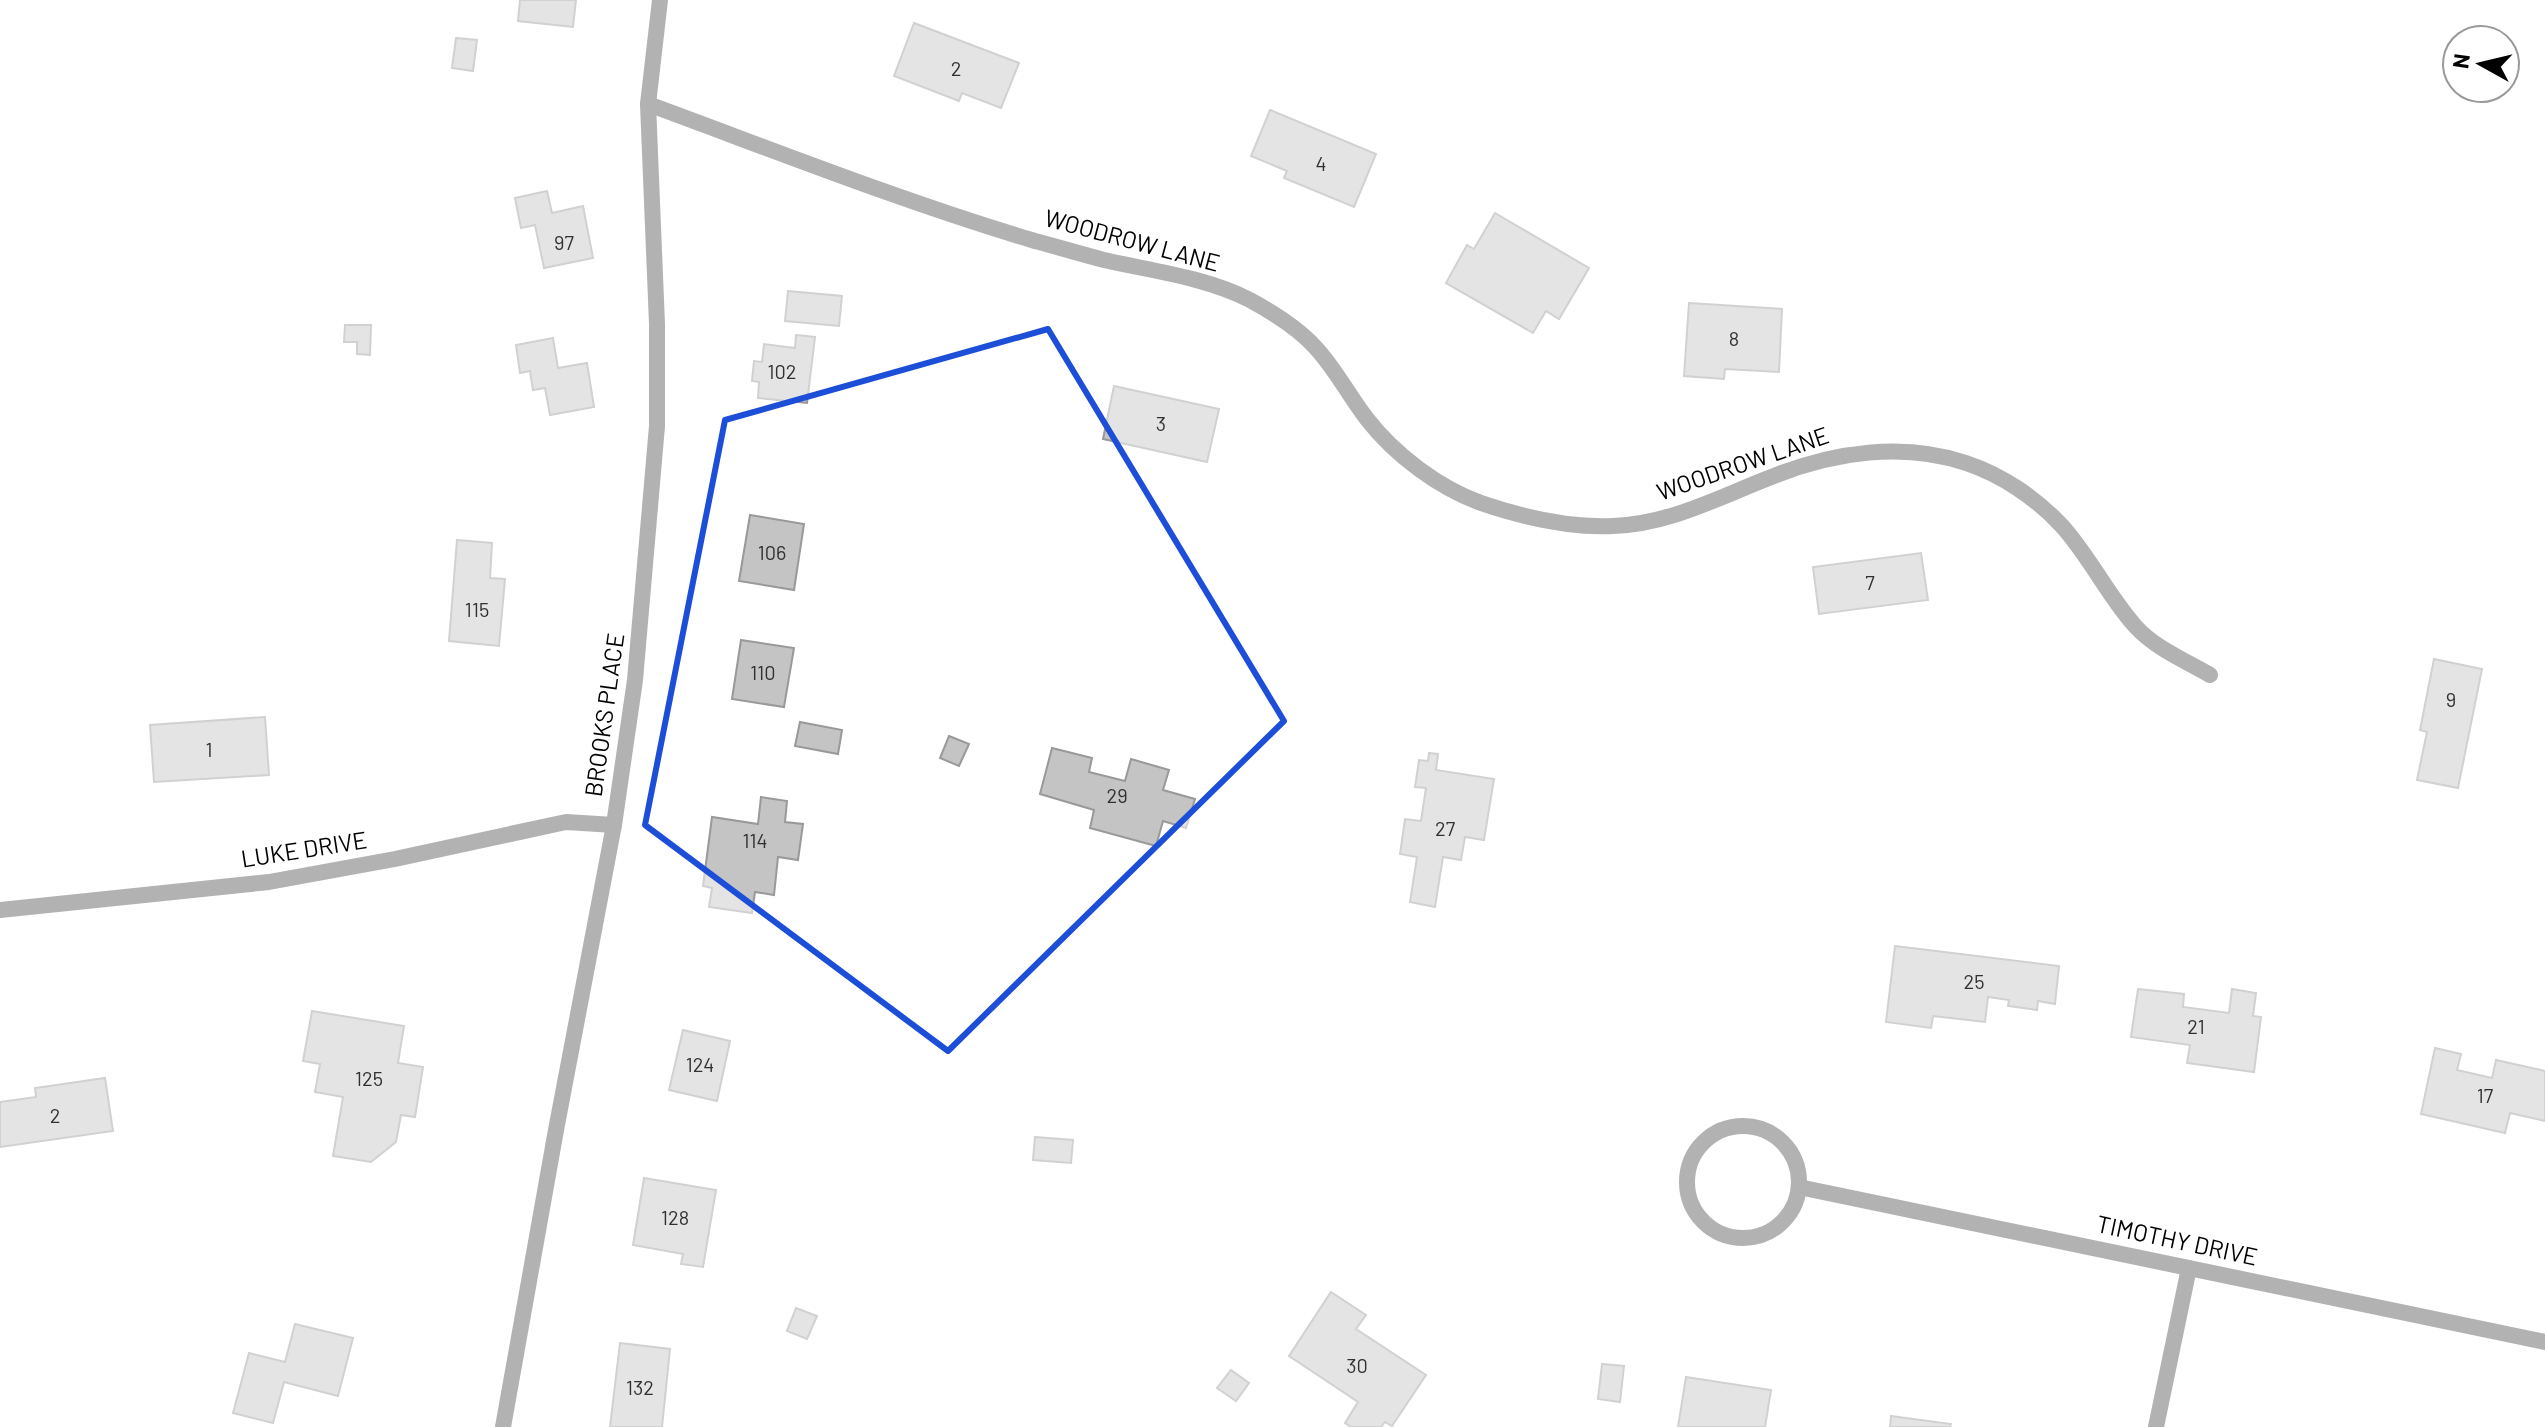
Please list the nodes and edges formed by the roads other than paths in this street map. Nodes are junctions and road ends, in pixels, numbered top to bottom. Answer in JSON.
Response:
{"nodes":[{"id":1,"x":660,"y":0,"type":"edge"},
{"id":2,"x":648,"y":104,"type":"junction"},
{"id":3,"x":2210,"y":675,"type":"dead end"},
{"id":4,"x":614,"y":825,"type":"junction"},
{"id":5,"x":0,"y":910,"type":"edge"},
{"id":6,"x":1799,"y":1187,"type":"junction"},
{"id":7,"x":2189,"y":1268,"type":"junction"},
{"id":8,"x":2545,"y":1342,"type":"edge"},
{"id":9,"x":503,"y":1427,"type":"edge"},
{"id":10,"x":2156,"y":1427,"type":"edge"}],
"edges":[{"from":1,"to":2,"type":"street","name":"BROOKS PLACE"},
{"from":2,"to":3,"type":"street","name":"WOODROW LANE"},
{"from":2,"to":4,"type":"street","name":"BROOKS PLACE"},
{"from":4,"to":5,"type":"street","name":"LUKE DRIVE"},
{"from":4,"to":9,"type":"street","name":"BROOKS PLACE"},
{"from":6,"to":6,"type":"street"},
{"from":6,"to":7,"type":"street","name":"TIMOTHY DRIVE"},
{"from":7,"to":8,"type":"street","name":"TIMOTHY DRIVE"},
{"from":7,"to":10,"type":"street"}]}
